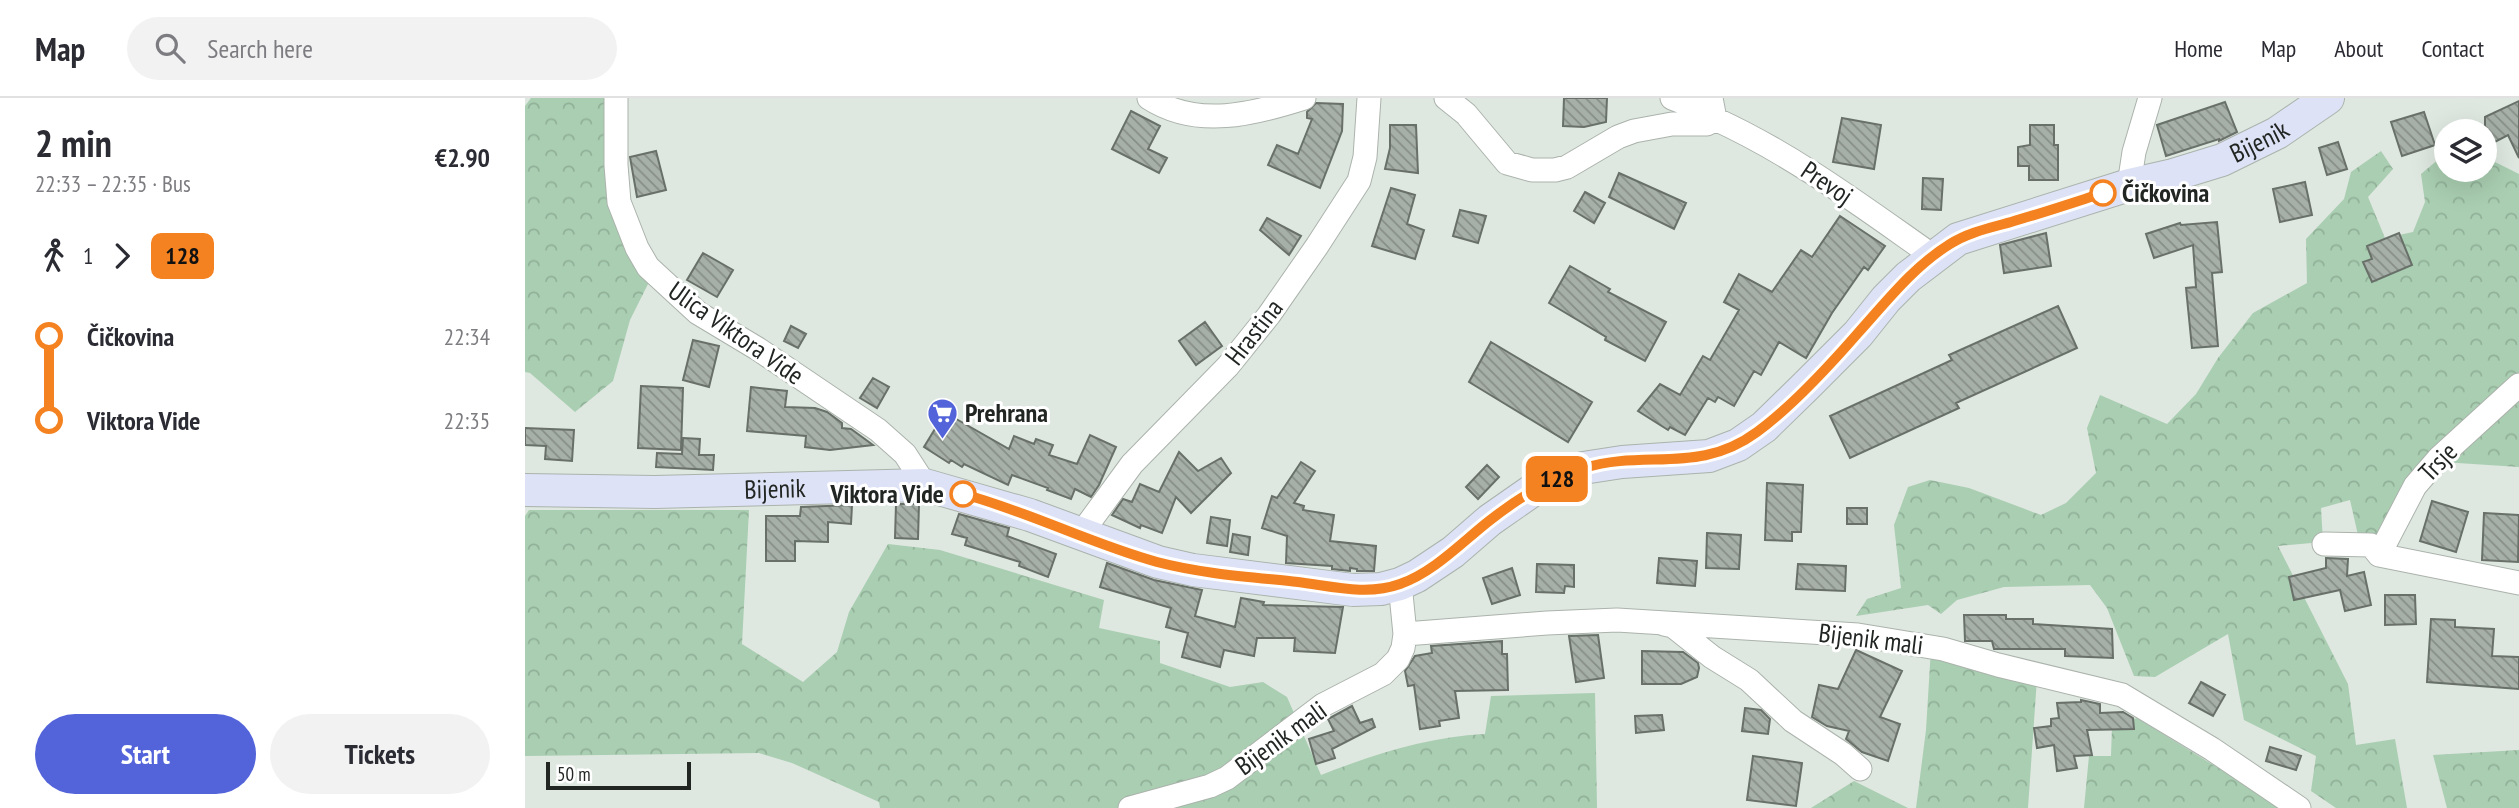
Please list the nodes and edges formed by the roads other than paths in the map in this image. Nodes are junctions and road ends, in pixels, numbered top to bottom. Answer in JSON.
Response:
{"nodes":[{"id":1,"x":616,"y":98,"type":"edge"},
{"id":2,"x":1149,"y":98,"type":"edge"},
{"id":3,"x":1304,"y":98,"type":"edge"},
{"id":4,"x":1369,"y":98,"type":"edge"},
{"id":5,"x":1446,"y":98,"type":"edge"},
{"id":6,"x":1672,"y":98,"type":"edge"},
{"id":7,"x":1727,"y":98,"type":"edge"},
{"id":8,"x":2150,"y":98,"type":"edge"},
{"id":9,"x":2328,"y":98,"type":"edge"},
{"id":10,"x":1713,"y":109,"type":"edge"},
{"id":11,"x":2129,"y":185,"type":"junction"},
{"id":12,"x":1933,"y":256,"type":"junction"},
{"id":13,"x":2519,"y":385,"type":"edge"},
{"id":14,"x":925,"y":485,"type":"junction"},
{"id":15,"x":525,"y":490,"type":"edge"},
{"id":16,"x":1080,"y":534,"type":"junction"},
{"id":17,"x":2324,"y":544,"type":"dead end"},
{"id":18,"x":2379,"y":555,"type":"junction"},
{"id":19,"x":2519,"y":583,"type":"edge"},
{"id":20,"x":1400,"y":584,"type":"junction"},
{"id":21,"x":1660,"y":622,"type":"junction"},
{"id":22,"x":1405,"y":634,"type":"junction"},
{"id":23,"x":1860,"y":769,"type":"dead end"},
{"id":24,"x":1130,"y":808,"type":"edge"},
{"id":25,"x":2299,"y":808,"type":"edge"}],
"edges":[{"from":1,"to":14,"type":"street","name":"Ulica Viktora Vide"},
{"from":2,"to":3,"type":"street"},
{"from":4,"to":16,"type":"street","name":"Hrastina"},
{"from":5,"to":10,"type":"street"},
{"from":6,"to":10,"type":"street","name":"Prevoj"},
{"from":7,"to":10,"type":"street"},
{"from":8,"to":11,"type":"street"},
{"from":9,"to":11,"type":"main road","name":"Bijenik"},
{"from":10,"to":12,"type":"street","name":"Prevoj"},
{"from":11,"to":12,"type":"main road","name":"Bijenik"},
{"from":12,"to":20,"type":"main road","name":"Bijenik"},
{"from":13,"to":18,"type":"street","name":"Trsje"},
{"from":14,"to":15,"type":"main road","name":"Bijenik"},
{"from":14,"to":16,"type":"main road","name":"Bijenik"},
{"from":16,"to":20,"type":"main road","name":"Bijenik"},
{"from":17,"to":18,"type":"street"},
{"from":18,"to":19,"type":"street"},
{"from":20,"to":22,"type":"street","name":"Bijenik mali"},
{"from":21,"to":22,"type":"street","name":"Bijenik mali"},
{"from":21,"to":23,"type":"street"},
{"from":21,"to":25,"type":"street","name":"Bijenik mali"},
{"from":22,"to":24,"type":"street","name":"Bijenik mali"}]}
